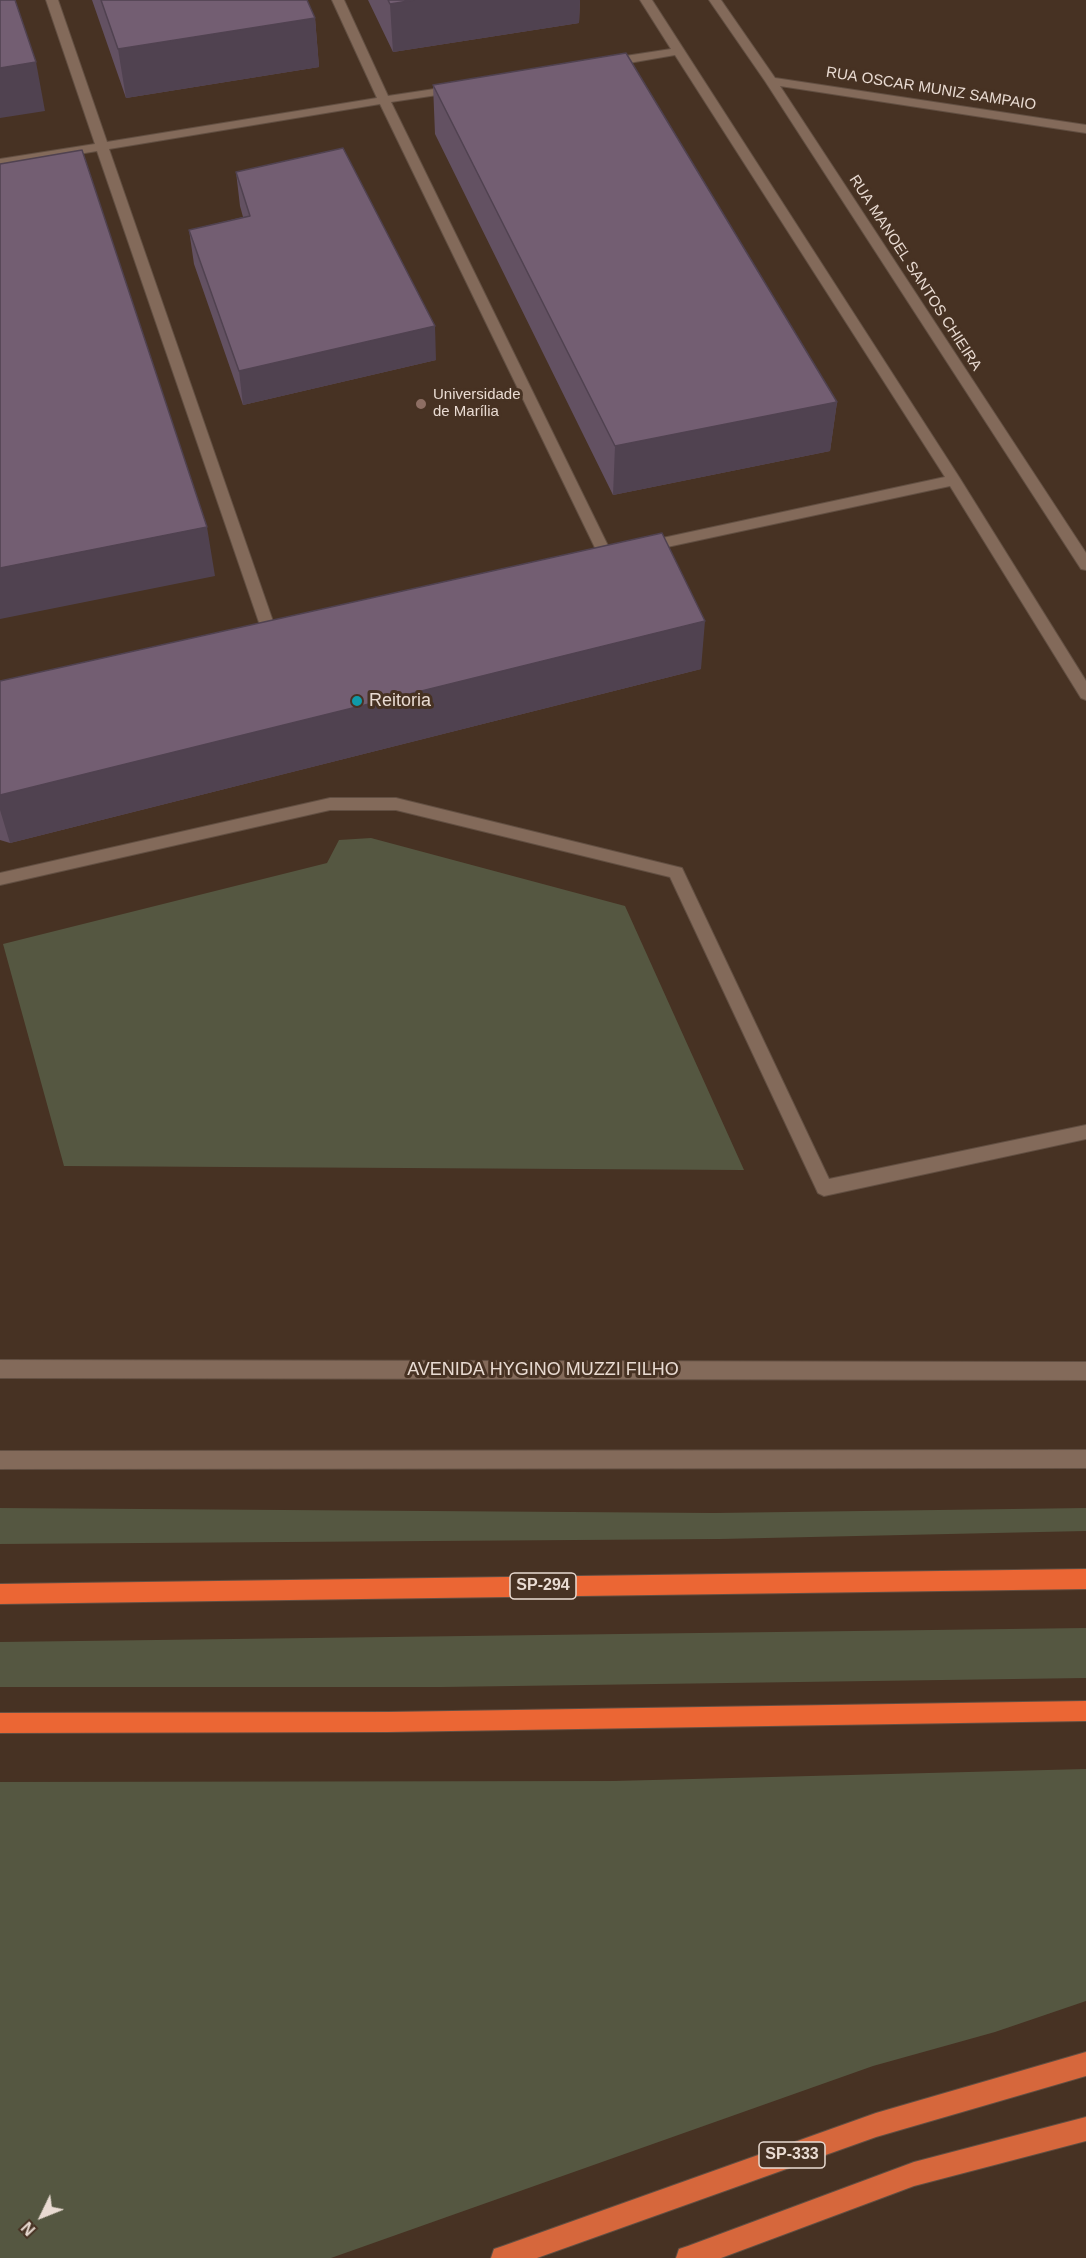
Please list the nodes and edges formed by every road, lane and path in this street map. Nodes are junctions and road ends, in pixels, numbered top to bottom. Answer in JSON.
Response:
{"nodes":[{"id":1,"x":52,"y":0,"type":"edge"},
{"id":2,"x":338,"y":0,"type":"edge"},
{"id":3,"x":646,"y":0,"type":"edge"},
{"id":4,"x":715,"y":0,"type":"edge"},
{"id":5,"x":678,"y":51,"type":"junction"},
{"id":6,"x":595,"y":65,"type":"edge"},
{"id":7,"x":771,"y":81,"type":"junction"},
{"id":8,"x":466,"y":86,"type":"edge"},
{"id":9,"x":384,"y":100,"type":"junction"},
{"id":10,"x":1086,"y":129,"type":"edge"},
{"id":11,"x":102,"y":146,"type":"junction"},
{"id":12,"x":0,"y":163,"type":"edge"},
{"id":13,"x":954,"y":480,"type":"junction"},
{"id":14,"x":1086,"y":565,"type":"edge"},
{"id":15,"x":268,"y":630,"type":"edge"},
{"id":16,"x":1086,"y":694,"type":"edge"},
{"id":17,"x":0,"y":879,"type":"edge"},
{"id":18,"x":1086,"y":1132,"type":"edge"},
{"id":19,"x":0,"y":1369,"type":"edge"},
{"id":20,"x":1086,"y":1371,"type":"edge"},
{"id":21,"x":1086,"y":1459,"type":"edge"},
{"id":22,"x":0,"y":1460,"type":"edge"},
{"id":23,"x":1086,"y":1579,"type":"edge"},
{"id":24,"x":0,"y":1594,"type":"edge"},
{"id":25,"x":1086,"y":1710,"type":"edge"},
{"id":26,"x":0,"y":1723,"type":"edge"},
{"id":27,"x":1086,"y":2064,"type":"edge"},
{"id":28,"x":1086,"y":2129,"type":"edge"},
{"id":29,"x":503,"y":2258,"type":"edge"},
{"id":30,"x":688,"y":2258,"type":"edge"}],
"edges":[{"from":1,"to":11,"type":"main road"},
{"from":2,"to":9,"type":"main road"},
{"from":3,"to":5,"type":"main road"},
{"from":4,"to":7,"type":"main road","name":"RUA MANOEL SANTOS CHIEIRA"},
{"from":5,"to":6,"type":"main road"},
{"from":5,"to":13,"type":"main road"},
{"from":7,"to":10,"type":"main road","name":"RUA OSCAR MUNIZ SAMPAIO"},
{"from":7,"to":14,"type":"main road","name":"RUA MANOEL SANTOS CHIEIRA"},
{"from":8,"to":9,"type":"main road"},
{"from":9,"to":11,"type":"main road"},
{"from":9,"to":13,"type":"main road"},
{"from":11,"to":12,"type":"main road"},
{"from":11,"to":15,"type":"main road"},
{"from":13,"to":16,"type":"main road"},
{"from":17,"to":18,"type":"main road"},
{"from":19,"to":20,"type":"main road","name":"AVENIDA HYGINO MUZZI FILHO"},
{"from":21,"to":22,"type":"main road"},
{"from":23,"to":24,"type":"highway","number":"SP-294"},
{"from":25,"to":26,"type":"highway"},
{"from":27,"to":29,"type":"highway","number":"SP-333"},
{"from":28,"to":30,"type":"highway"}]}
